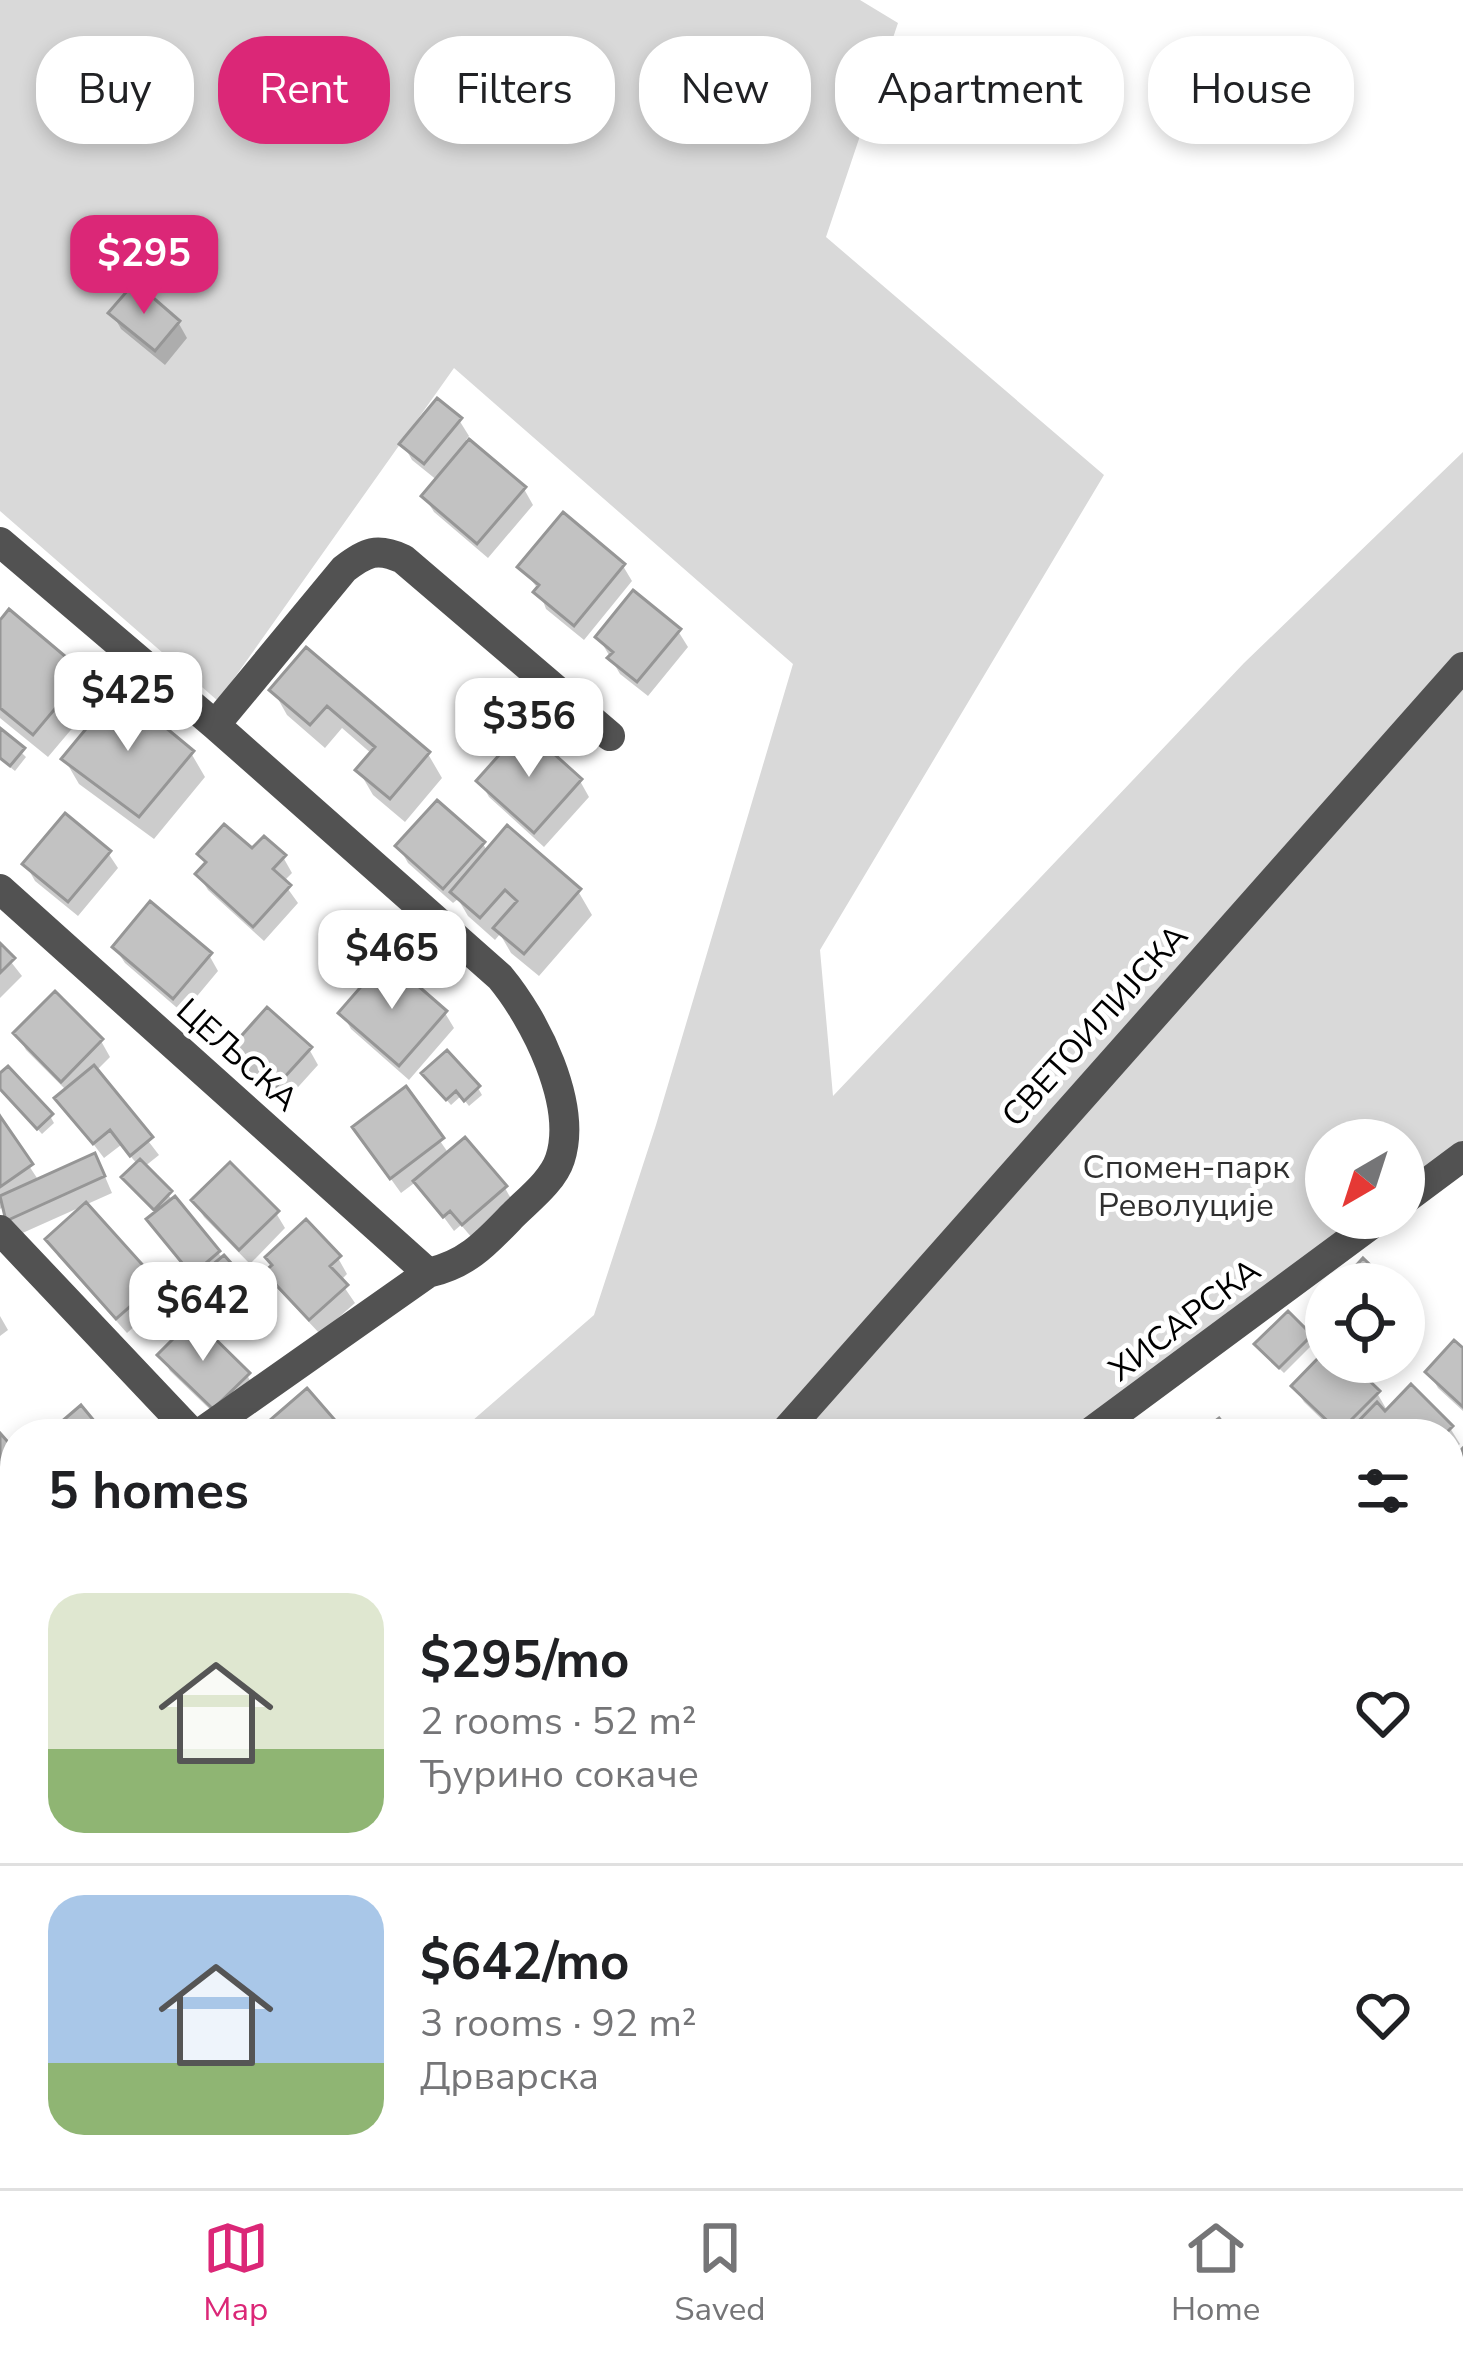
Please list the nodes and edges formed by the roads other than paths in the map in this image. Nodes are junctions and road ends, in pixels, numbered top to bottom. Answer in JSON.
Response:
{"nodes":[{"id":1,"x":0,"y":542,"type":"edge"},
{"id":2,"x":1463,"y":667,"type":"edge"},
{"id":3,"x":215,"y":725,"type":"junction"},
{"id":4,"x":610,"y":736,"type":"dead end"},
{"id":5,"x":0,"y":889,"type":"edge"},
{"id":6,"x":1463,"y":1156,"type":"edge"},
{"id":7,"x":1425,"y":1184,"type":"edge"},
{"id":8,"x":0,"y":1230,"type":"edge"},
{"id":9,"x":1352,"y":1239,"type":"edge"},
{"id":10,"x":428,"y":1273,"type":"junction"},
{"id":11,"x":182,"y":1419,"type":"edge"},
{"id":12,"x":218,"y":1419,"type":"edge"},
{"id":13,"x":796,"y":1419,"type":"edge"},
{"id":14,"x":1108,"y":1419,"type":"edge"}],
"edges":[{"from":1,"to":3,"type":"street"},
{"from":2,"to":13,"type":"street","name":"СВЕТОИЛИЈСКА"},
{"from":3,"to":4,"type":"street"},
{"from":3,"to":10,"type":"street"},
{"from":5,"to":10,"type":"street","name":"ЦЕЉСКА"},
{"from":6,"to":7,"type":"street"},
{"from":8,"to":11,"type":"street"},
{"from":9,"to":14,"type":"street","name":"ХИСАРСКА"},
{"from":10,"to":12,"type":"street"}]}
